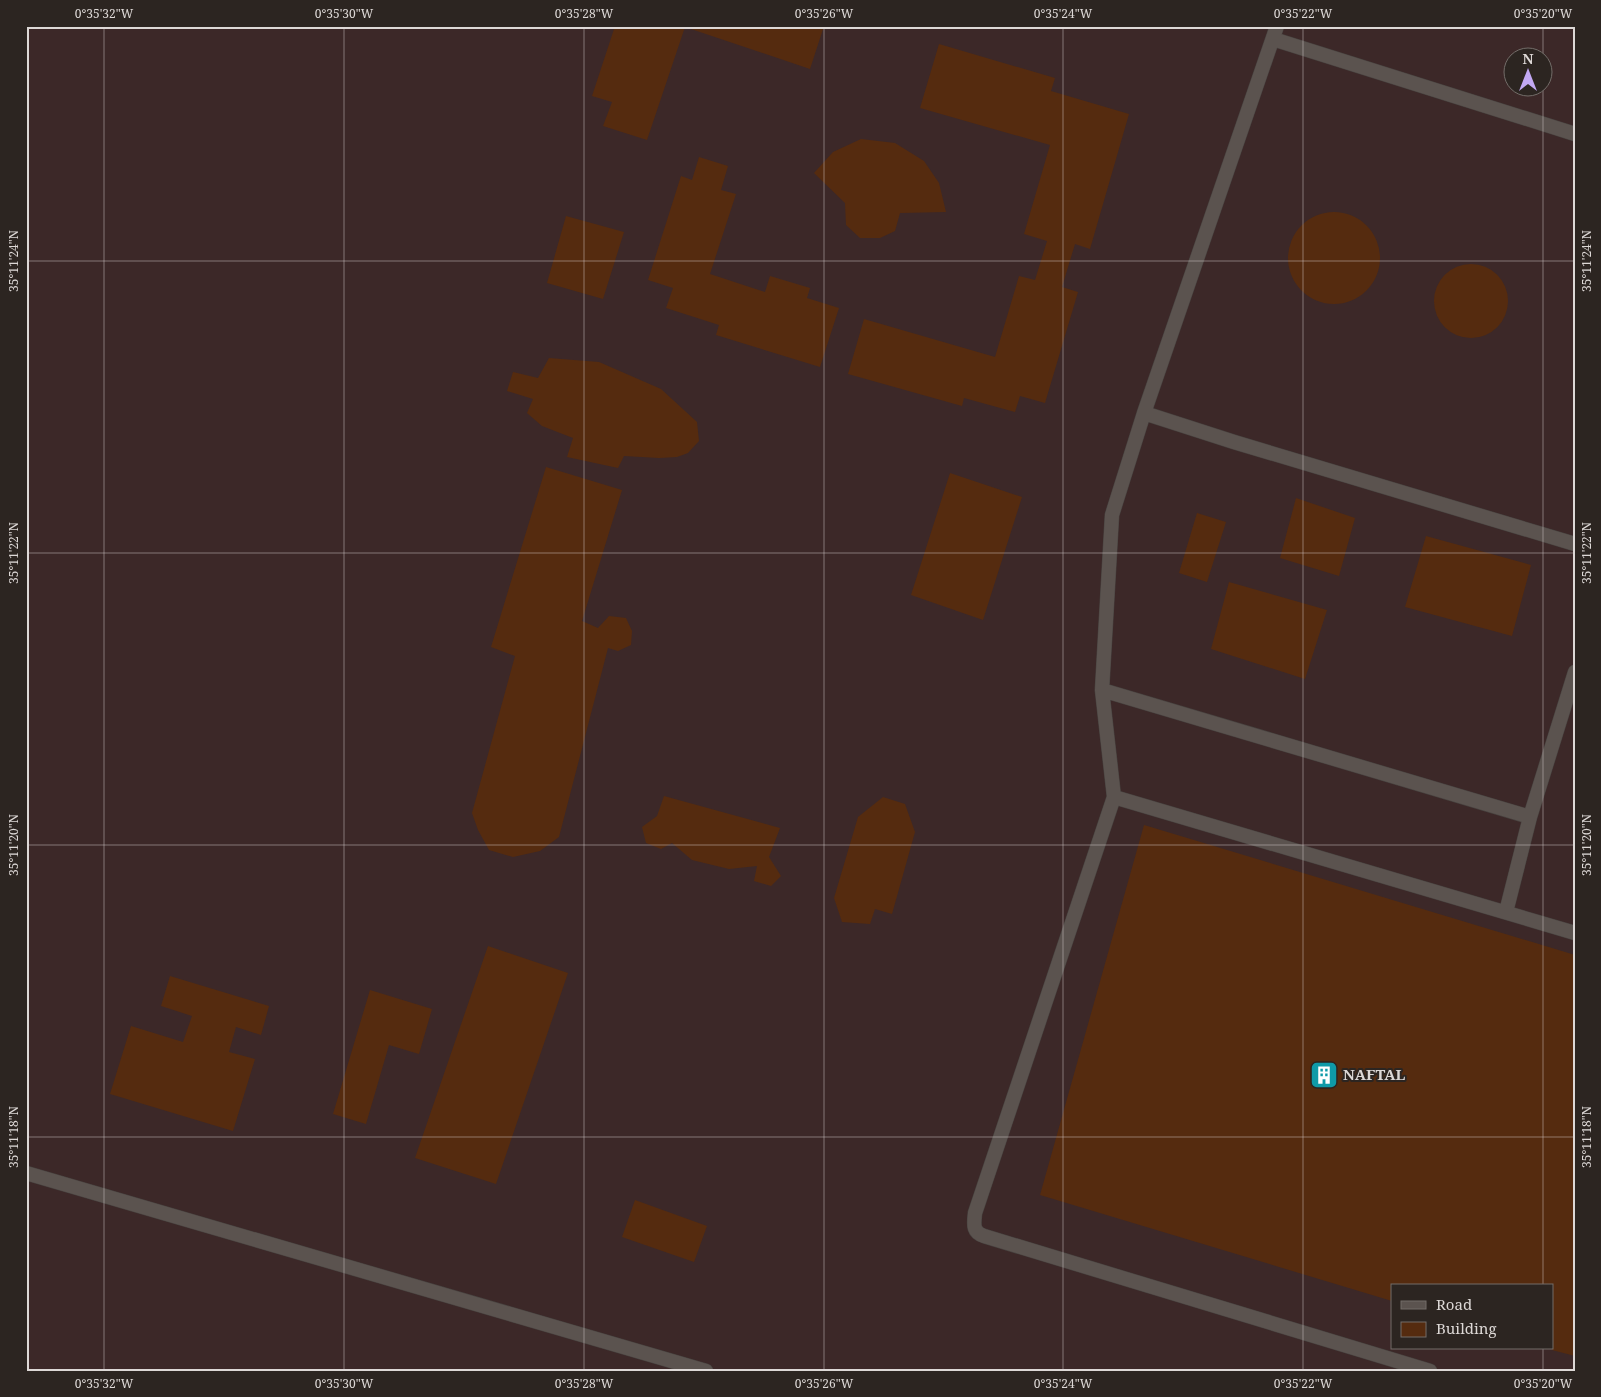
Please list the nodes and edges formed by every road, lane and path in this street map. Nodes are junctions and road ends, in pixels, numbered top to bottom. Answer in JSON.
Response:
{"nodes":[{"id":1,"x":1275,"y":32,"type":"edge"},
{"id":2,"x":1575,"y":134,"type":"edge"},
{"id":3,"x":1144,"y":414,"type":"junction"},
{"id":4,"x":1575,"y":544,"type":"edge"},
{"id":5,"x":1575,"y":672,"type":"edge"},
{"id":6,"x":1102,"y":690,"type":"junction"},
{"id":7,"x":1114,"y":797,"type":"junction"},
{"id":8,"x":1530,"y":817,"type":"junction"},
{"id":9,"x":1506,"y":912,"type":"junction"},
{"id":10,"x":1575,"y":933,"type":"edge"},
{"id":11,"x":26,"y":1172,"type":"edge"},
{"id":12,"x":706,"y":1371,"type":"edge"},
{"id":13,"x":1430,"y":1371,"type":"edge"}],
"edges":[{"from":1,"to":2,"type":"street"},
{"from":1,"to":3,"type":"street"},
{"from":3,"to":4,"type":"street"},
{"from":3,"to":6,"type":"street"},
{"from":5,"to":8,"type":"street"},
{"from":6,"to":7,"type":"street"},
{"from":6,"to":8,"type":"street"},
{"from":7,"to":9,"type":"street"},
{"from":7,"to":13,"type":"street"},
{"from":8,"to":9,"type":"street"},
{"from":9,"to":10,"type":"street"},
{"from":11,"to":12,"type":"street"}]}
